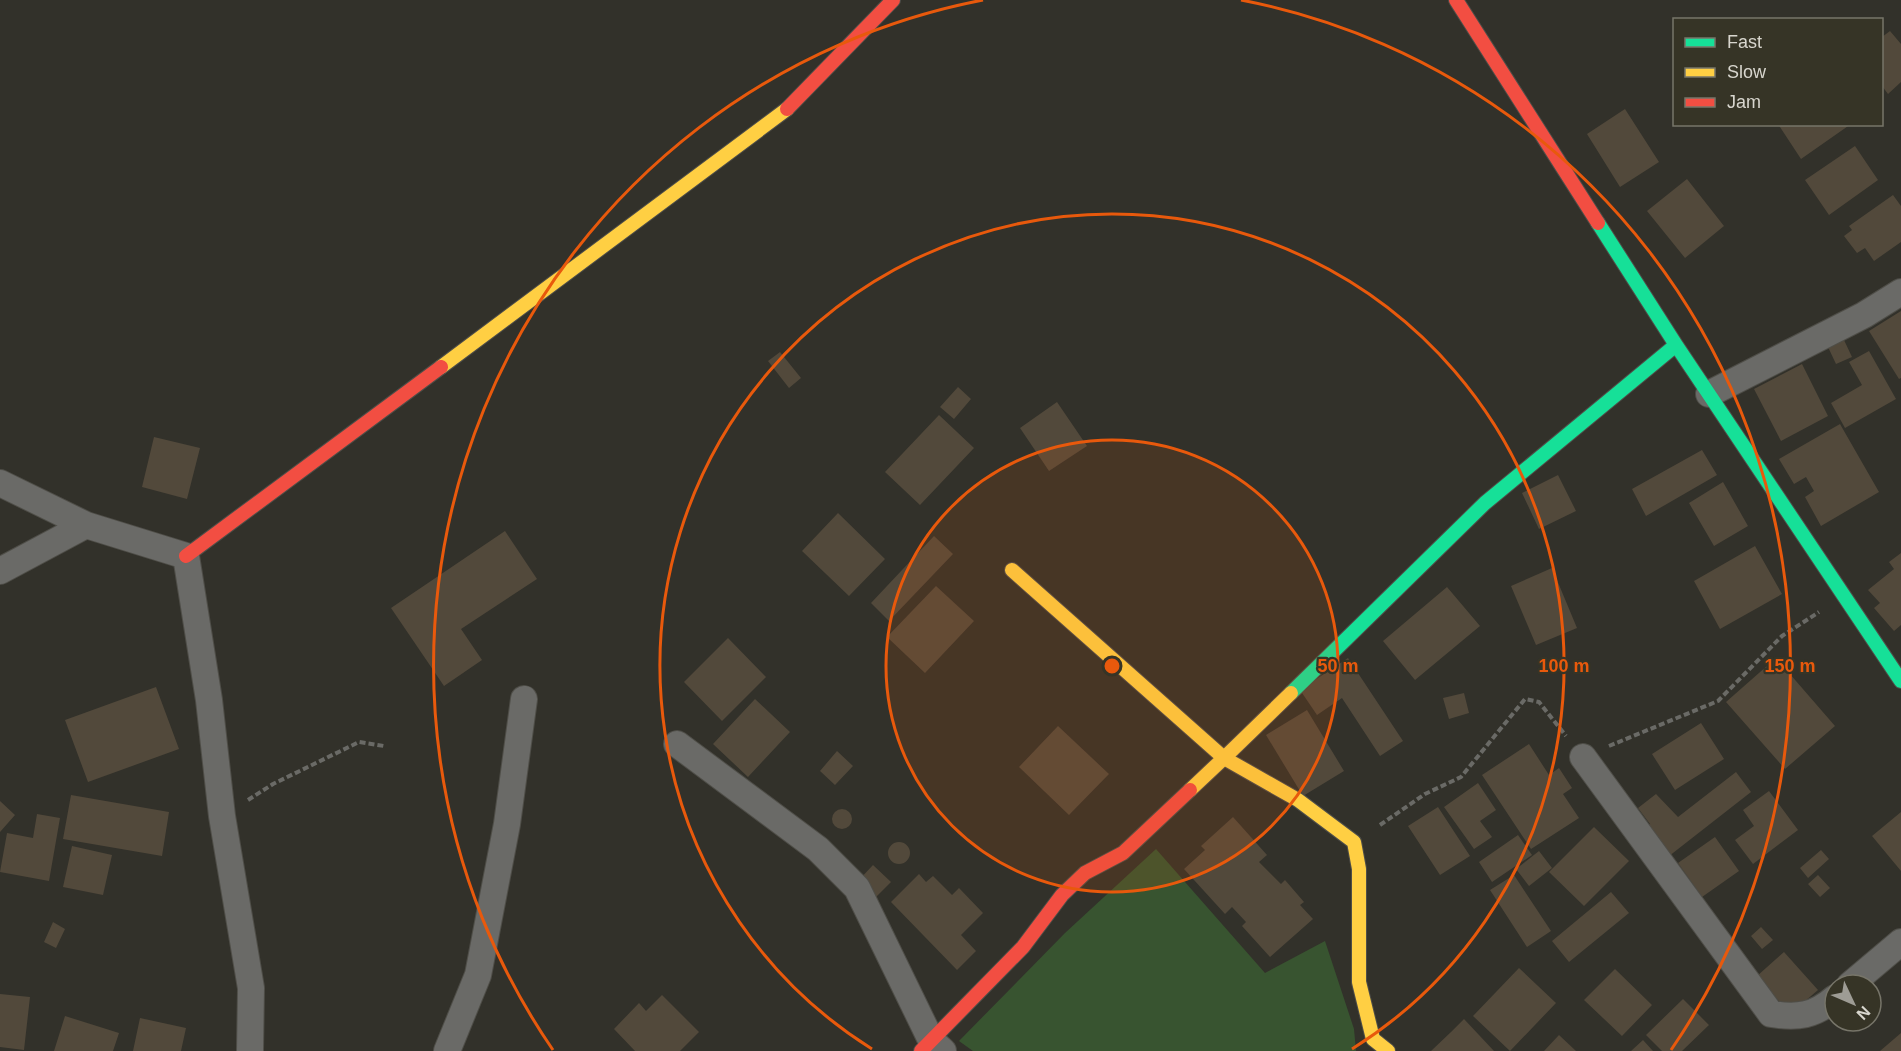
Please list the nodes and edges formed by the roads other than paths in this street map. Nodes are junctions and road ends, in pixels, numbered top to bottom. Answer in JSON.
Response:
{"nodes":[{"id":1,"x":893,"y":0,"type":"edge"},
{"id":2,"x":1456,"y":0,"type":"edge"},
{"id":3,"x":1901,"y":292,"type":"edge"},
{"id":4,"x":1676,"y":345,"type":"junction"},
{"id":5,"x":1709,"y":394,"type":"junction"},
{"id":6,"x":0,"y":483,"type":"edge"},
{"id":7,"x":86,"y":525,"type":"junction"},
{"id":8,"x":186,"y":556,"type":"junction"},
{"id":9,"x":1012,"y":570,"type":"dead end"},
{"id":10,"x":0,"y":571,"type":"edge"},
{"id":11,"x":1901,"y":681,"type":"edge"},
{"id":12,"x":524,"y":699,"type":"dead end"},
{"id":13,"x":677,"y":744,"type":"dead end"},
{"id":14,"x":1583,"y":757,"type":"road end"},
{"id":15,"x":1224,"y":758,"type":"junction"},
{"id":16,"x":1901,"y":942,"type":"edge"},
{"id":17,"x":1864,"y":973,"type":"edge"},
{"id":18,"x":1823,"y":1008,"type":"edge"},
{"id":19,"x":932,"y":1048,"type":"edge"},
{"id":20,"x":250,"y":1051,"type":"edge"},
{"id":21,"x":447,"y":1051,"type":"edge"},
{"id":22,"x":1388,"y":1051,"type":"edge"}],
"edges":[{"from":1,"to":8,"type":"street"},
{"from":2,"to":4,"type":"street"},
{"from":3,"to":5,"type":"street"},
{"from":4,"to":5,"type":"street"},
{"from":4,"to":15,"type":"street"},
{"from":5,"to":11,"type":"street"},
{"from":6,"to":7,"type":"street"},
{"from":7,"to":8,"type":"street"},
{"from":7,"to":10,"type":"street"},
{"from":8,"to":20,"type":"street"},
{"from":9,"to":15,"type":"street"},
{"from":12,"to":21,"type":"street"},
{"from":13,"to":19,"type":"street"},
{"from":14,"to":18,"type":"street"},
{"from":15,"to":19,"type":"street"},
{"from":15,"to":22,"type":"street"},
{"from":16,"to":17,"type":"street"}]}
